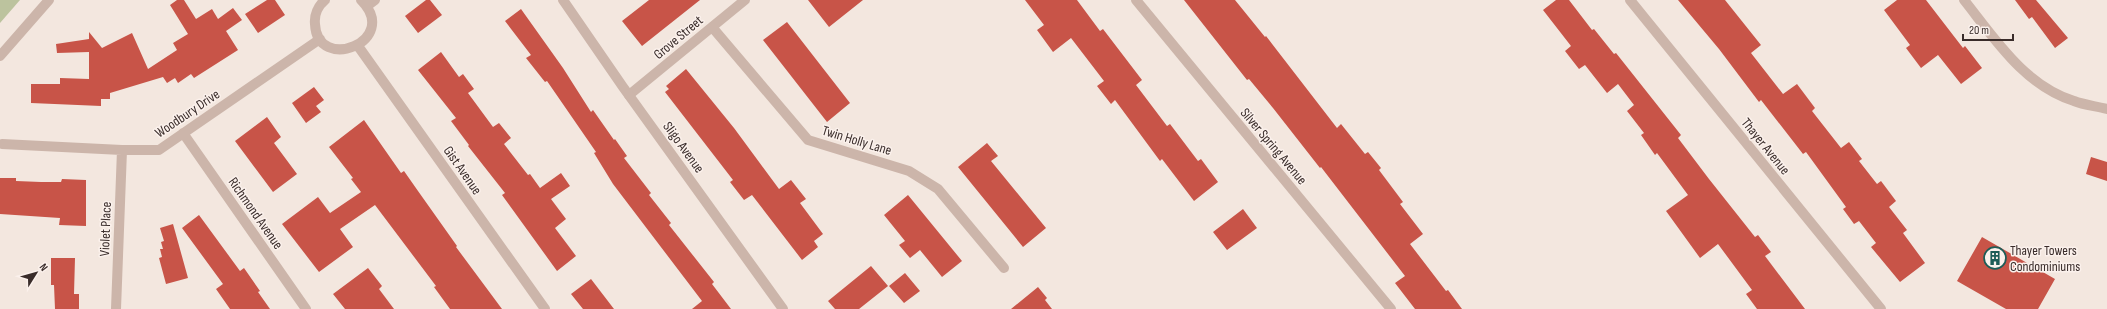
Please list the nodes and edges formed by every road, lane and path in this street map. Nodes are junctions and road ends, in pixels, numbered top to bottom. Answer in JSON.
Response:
{"nodes":[{"id":1,"x":49,"y":0,"type":"edge"},
{"id":2,"x":325,"y":0,"type":"edge"},
{"id":3,"x":563,"y":0,"type":"edge"},
{"id":4,"x":745,"y":0,"type":"edge"},
{"id":5,"x":1136,"y":0,"type":"edge"},
{"id":6,"x":1630,"y":0,"type":"edge"},
{"id":7,"x":1964,"y":0,"type":"edge"},
{"id":8,"x":367,"y":2,"type":"edge"},
{"id":9,"x":712,"y":27,"type":"junction"},
{"id":10,"x":320,"y":39,"type":"junction"},
{"id":11,"x":358,"y":46,"type":"junction"},
{"id":12,"x":0,"y":56,"type":"edge"},
{"id":13,"x":629,"y":95,"type":"junction"},
{"id":14,"x":2107,"y":109,"type":"edge"},
{"id":15,"x":184,"y":133,"type":"junction"},
{"id":16,"x":2,"y":144,"type":"dead end"},
{"id":17,"x":122,"y":150,"type":"junction"},
{"id":18,"x":1004,"y":268,"type":"dead end"},
{"id":19,"x":116,"y":309,"type":"edge"},
{"id":20,"x":306,"y":309,"type":"edge"},
{"id":21,"x":545,"y":309,"type":"edge"},
{"id":22,"x":784,"y":309,"type":"edge"},
{"id":23,"x":1391,"y":309,"type":"edge"},
{"id":24,"x":1881,"y":309,"type":"edge"}],
"edges":[{"from":1,"to":12,"type":"street"},
{"from":2,"to":10,"type":"street"},
{"from":3,"to":13,"type":"street","name":"Sligo Avenue"},
{"from":4,"to":9,"type":"street","name":"Grove Street"},
{"from":5,"to":23,"type":"street","name":"Silver Spring Avenue"},
{"from":6,"to":24,"type":"street","name":"Thayer Avenue"},
{"from":7,"to":14,"type":"street"},
{"from":8,"to":11,"type":"street"},
{"from":9,"to":13,"type":"street","name":"Grove Street"},
{"from":9,"to":18,"type":"street","name":"Twin Holly Lane"},
{"from":10,"to":11,"type":"street"},
{"from":10,"to":15,"type":"street","name":"Woodbury Drive"},
{"from":11,"to":21,"type":"street","name":"Gist Avenue"},
{"from":13,"to":22,"type":"street","name":"Sligo Avenue"},
{"from":15,"to":17,"type":"street","name":"Woodbury Drive"},
{"from":15,"to":20,"type":"street","name":"Richmond Avenue"},
{"from":16,"to":17,"type":"street","name":"Woodbury Drive"},
{"from":17,"to":19,"type":"street","name":"Violet Place"}]}
